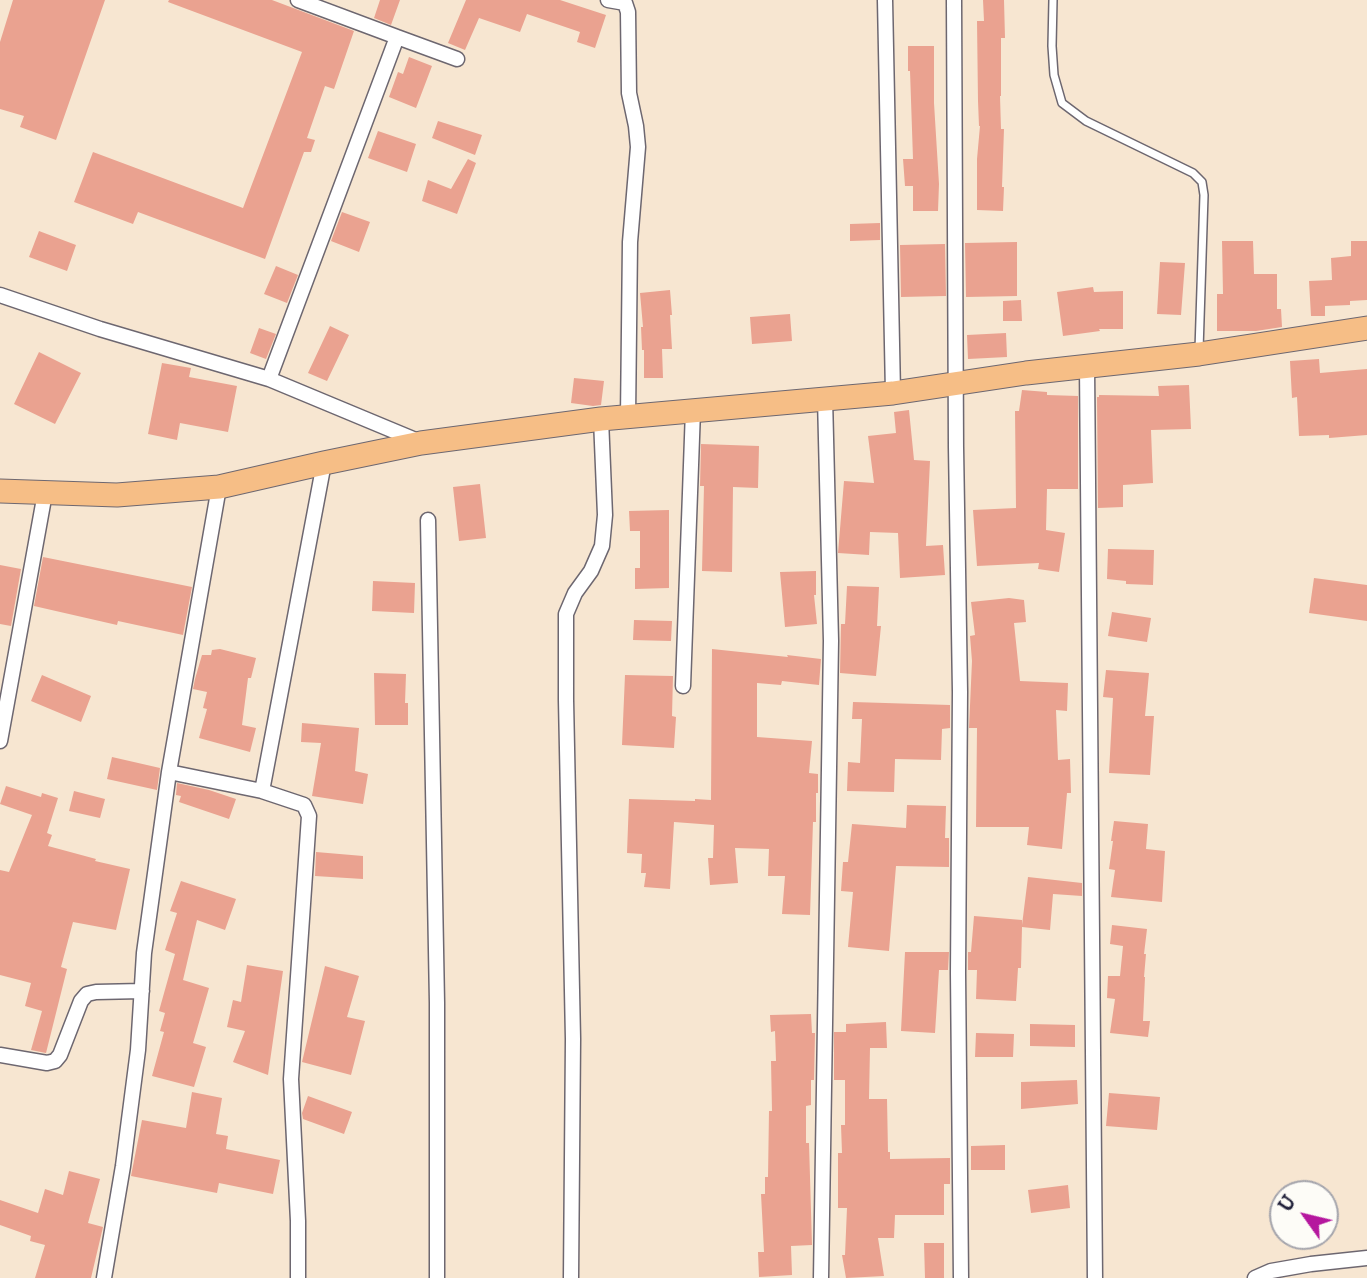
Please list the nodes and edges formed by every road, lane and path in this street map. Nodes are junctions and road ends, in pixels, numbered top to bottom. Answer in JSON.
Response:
{"nodes":[{"id":1,"x":298,"y":0,"type":"edge"},
{"id":2,"x":608,"y":0,"type":"edge"},
{"id":3,"x":885,"y":0,"type":"edge"},
{"id":4,"x":954,"y":0,"type":"edge"},
{"id":5,"x":1053,"y":0,"type":"edge"},
{"id":6,"x":397,"y":37,"type":"junction"},
{"id":7,"x":457,"y":59,"type":"dead end"},
{"id":8,"x":0,"y":295,"type":"edge"},
{"id":9,"x":1367,"y":328,"type":"edge"},
{"id":10,"x":1199,"y":354,"type":"junction"},
{"id":11,"x":1087,"y":367,"type":"junction"},
{"id":12,"x":269,"y":379,"type":"junction"},
{"id":13,"x":956,"y":384,"type":"junction"},
{"id":14,"x":893,"y":393,"type":"junction"},
{"id":15,"x":825,"y":398,"type":"junction"},
{"id":16,"x":693,"y":410,"type":"junction"},
{"id":17,"x":628,"y":416,"type":"junction"},
{"id":18,"x":601,"y":419,"type":"junction"},
{"id":19,"x":421,"y":443,"type":"junction"},
{"id":20,"x":324,"y":463,"type":"junction"},
{"id":21,"x":219,"y":487,"type":"junction"},
{"id":22,"x":0,"y":491,"type":"edge"},
{"id":23,"x":44,"y":493,"type":"junction"},
{"id":24,"x":428,"y":520,"type":"dead end"},
{"id":25,"x":682,"y":686,"type":"dead end"},
{"id":26,"x":0,"y":741,"type":"edge"},
{"id":27,"x":169,"y":772,"type":"junction"},
{"id":28,"x":262,"y":791,"type":"junction"},
{"id":29,"x":142,"y":991,"type":"junction"},
{"id":30,"x":0,"y":1055,"type":"edge"},
{"id":31,"x":1367,"y":1258,"type":"edge"},
{"id":32,"x":104,"y":1278,"type":"edge"},
{"id":33,"x":298,"y":1278,"type":"edge"},
{"id":34,"x":437,"y":1278,"type":"edge"},
{"id":35,"x":571,"y":1278,"type":"edge"},
{"id":36,"x":821,"y":1278,"type":"edge"},
{"id":37,"x":961,"y":1278,"type":"edge"},
{"id":38,"x":1095,"y":1278,"type":"edge"},
{"id":39,"x":1255,"y":1278,"type":"edge"}],
"edges":[{"from":1,"to":6,"type":"street"},
{"from":2,"to":17,"type":"street"},
{"from":3,"to":14,"type":"street"},
{"from":4,"to":13,"type":"street"},
{"from":5,"to":10,"type":"lane"},
{"from":6,"to":7,"type":"street"},
{"from":6,"to":12,"type":"street"},
{"from":8,"to":12,"type":"street"},
{"from":9,"to":10,"type":"main road"},
{"from":10,"to":11,"type":"main road"},
{"from":11,"to":13,"type":"main road"},
{"from":11,"to":38,"type":"street"},
{"from":12,"to":19,"type":"street"},
{"from":13,"to":14,"type":"main road"},
{"from":13,"to":37,"type":"street"},
{"from":14,"to":15,"type":"main road"},
{"from":15,"to":16,"type":"main road"},
{"from":15,"to":36,"type":"street"},
{"from":16,"to":17,"type":"main road"},
{"from":16,"to":25,"type":"street"},
{"from":17,"to":18,"type":"main road"},
{"from":18,"to":19,"type":"main road"},
{"from":18,"to":35,"type":"street"},
{"from":19,"to":20,"type":"main road"},
{"from":20,"to":21,"type":"main road"},
{"from":20,"to":28,"type":"street"},
{"from":21,"to":23,"type":"main road"},
{"from":21,"to":27,"type":"street"},
{"from":22,"to":23,"type":"main road"},
{"from":23,"to":26,"type":"street"},
{"from":24,"to":34,"type":"street"},
{"from":27,"to":28,"type":"street"},
{"from":27,"to":29,"type":"street"},
{"from":28,"to":33,"type":"street"},
{"from":29,"to":30,"type":"street"},
{"from":29,"to":32,"type":"street"},
{"from":31,"to":39,"type":"street"}]}
